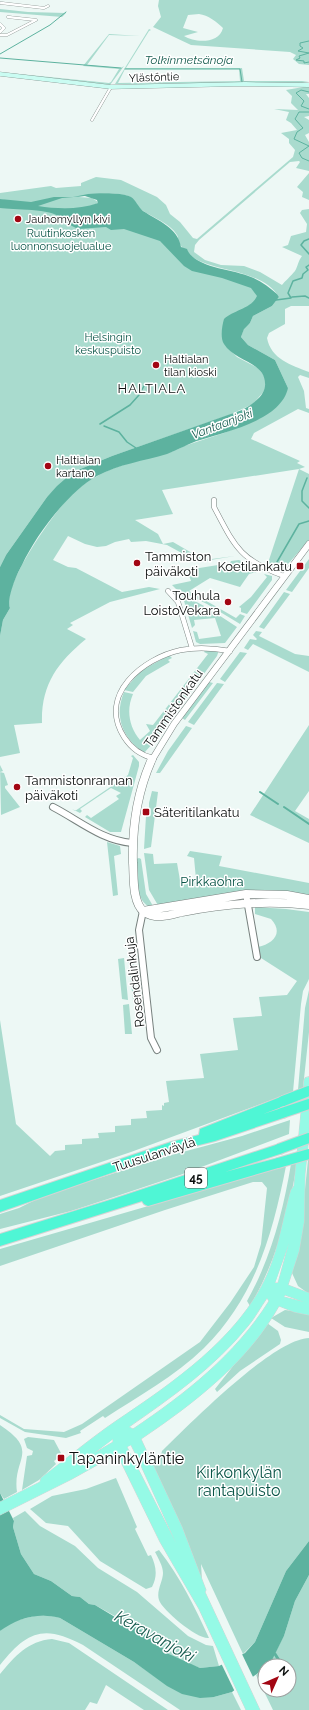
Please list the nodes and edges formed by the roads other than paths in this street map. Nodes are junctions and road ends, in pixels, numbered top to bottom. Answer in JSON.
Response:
{"nodes":[{"id":1,"x":9,"y":0,"type":"edge"},
{"id":2,"x":0,"y":3,"type":"edge"},
{"id":3,"x":48,"y":6,"type":"dead end"},
{"id":4,"x":8,"y":17,"type":"dead end"},
{"id":5,"x":0,"y":24,"type":"edge"},
{"id":6,"x":0,"y":34,"type":"edge"},
{"id":7,"x":0,"y":74,"type":"edge"},
{"id":8,"x":309,"y":85,"type":"edge"},
{"id":9,"x":111,"y":87,"type":"junction"},
{"id":10,"x":92,"y":120,"type":"dead end"},
{"id":11,"x":214,"y":500,"type":"dead end"},
{"id":12,"x":309,"y":544,"type":"edge"},
{"id":13,"x":284,"y":576,"type":"junction"},
{"id":14,"x":168,"y":591,"type":"dead end"},
{"id":15,"x":192,"y":648,"type":"junction"},
{"id":16,"x":230,"y":651,"type":"junction"},
{"id":17,"x":153,"y":758,"type":"junction"},
{"id":18,"x":53,"y":807,"type":"dead end"},
{"id":19,"x":132,"y":843,"type":"junction"},
{"id":20,"x":246,"y":898,"type":"junction"},
{"id":21,"x":309,"y":899,"type":"edge"},
{"id":22,"x":309,"y":905,"type":"edge"},
{"id":23,"x":143,"y":911,"type":"junction"},
{"id":24,"x":257,"y":957,"type":"dead end"},
{"id":25,"x":157,"y":1050,"type":"dead end"},
{"id":26,"x":309,"y":1081,"type":"edge"},
{"id":27,"x":309,"y":1091,"type":"edge"},
{"id":28,"x":309,"y":1104,"type":"edge"},
{"id":29,"x":283,"y":1107,"type":"junction"},
{"id":30,"x":309,"y":1138,"type":"edge"},
{"id":31,"x":309,"y":1154,"type":"edge"},
{"id":32,"x":300,"y":1176,"type":"junction"},
{"id":33,"x":113,"y":1205,"type":"junction"},
{"id":34,"x":0,"y":1206,"type":"edge"},
{"id":35,"x":1,"y":1239,"type":"edge"},
{"id":36,"x":266,"y":1290,"type":"junction"},
{"id":37,"x":278,"y":1294,"type":"junction"},
{"id":38,"x":309,"y":1299,"type":"edge"},
{"id":39,"x":309,"y":1309,"type":"edge"},
{"id":40,"x":119,"y":1426,"type":"junction"},
{"id":41,"x":132,"y":1437,"type":"junction"},
{"id":42,"x":119,"y":1444,"type":"junction"},
{"id":43,"x":39,"y":1489,"type":"junction"},
{"id":44,"x":0,"y":1510,"type":"edge"},
{"id":45,"x":204,"y":1604,"type":"junction"},
{"id":46,"x":253,"y":1710,"type":"edge"}],
"edges":[{"from":1,"to":2,"type":"street"},
{"from":2,"to":3,"type":"street"},
{"from":4,"to":6,"type":"street"},
{"from":5,"to":6,"type":"street"},
{"from":7,"to":9,"type":"main road","name":"Ylästöntie"},
{"from":8,"to":9,"type":"main road","name":"Ylästöntie"},
{"from":9,"to":10,"type":"street"},
{"from":11,"to":13,"type":"street"},
{"from":12,"to":13,"type":"street","name":"Tammistonkatu"},
{"from":13,"to":16,"type":"street","name":"Tammistonkatu"},
{"from":14,"to":15,"type":"street"},
{"from":15,"to":16,"type":"street"},
{"from":15,"to":17,"type":"street"},
{"from":16,"to":17,"type":"street","name":"Tammistonkatu"},
{"from":17,"to":19,"type":"street","name":"Tammistonkatu"},
{"from":18,"to":19,"type":"street"},
{"from":19,"to":23,"type":"street","name":"Tammistonkatu"},
{"from":20,"to":21,"type":"street"},
{"from":20,"to":22,"type":"street"},
{"from":20,"to":23,"type":"street"},
{"from":20,"to":24,"type":"street"},
{"from":23,"to":25,"type":"street","name":"Rosendalinkuja"},
{"from":26,"to":32,"type":"main road"},
{"from":27,"to":29,"type":"highway","bridge":true},
{"from":28,"to":29,"type":"highway","name":"Tuusulanväylä","bridge":true},
{"from":29,"to":34,"type":"highway","name":"Tuusulanväylä"},
{"from":30,"to":33,"type":"highway","number":"45","bridge":true},
{"from":31,"to":33,"type":"highway","bridge":true},
{"from":32,"to":36,"type":"main road"},
{"from":32,"to":37,"type":"main road"},
{"from":33,"to":35,"type":"highway","number":"45"},
{"from":36,"to":37,"type":"main road"},
{"from":36,"to":40,"type":"main road"},
{"from":37,"to":38,"type":"main road"},
{"from":37,"to":39,"type":"main road"},
{"from":37,"to":41,"type":"main road"},
{"from":40,"to":41,"type":"main road"},
{"from":40,"to":42,"type":"main road"},
{"from":40,"to":43,"type":"main road"},
{"from":41,"to":42,"type":"main road"},
{"from":41,"to":45,"type":"main road"},
{"from":42,"to":43,"type":"main road"},
{"from":42,"to":45,"type":"main road"},
{"from":43,"to":44,"type":"main road"},
{"from":45,"to":46,"type":"main road"}]}
